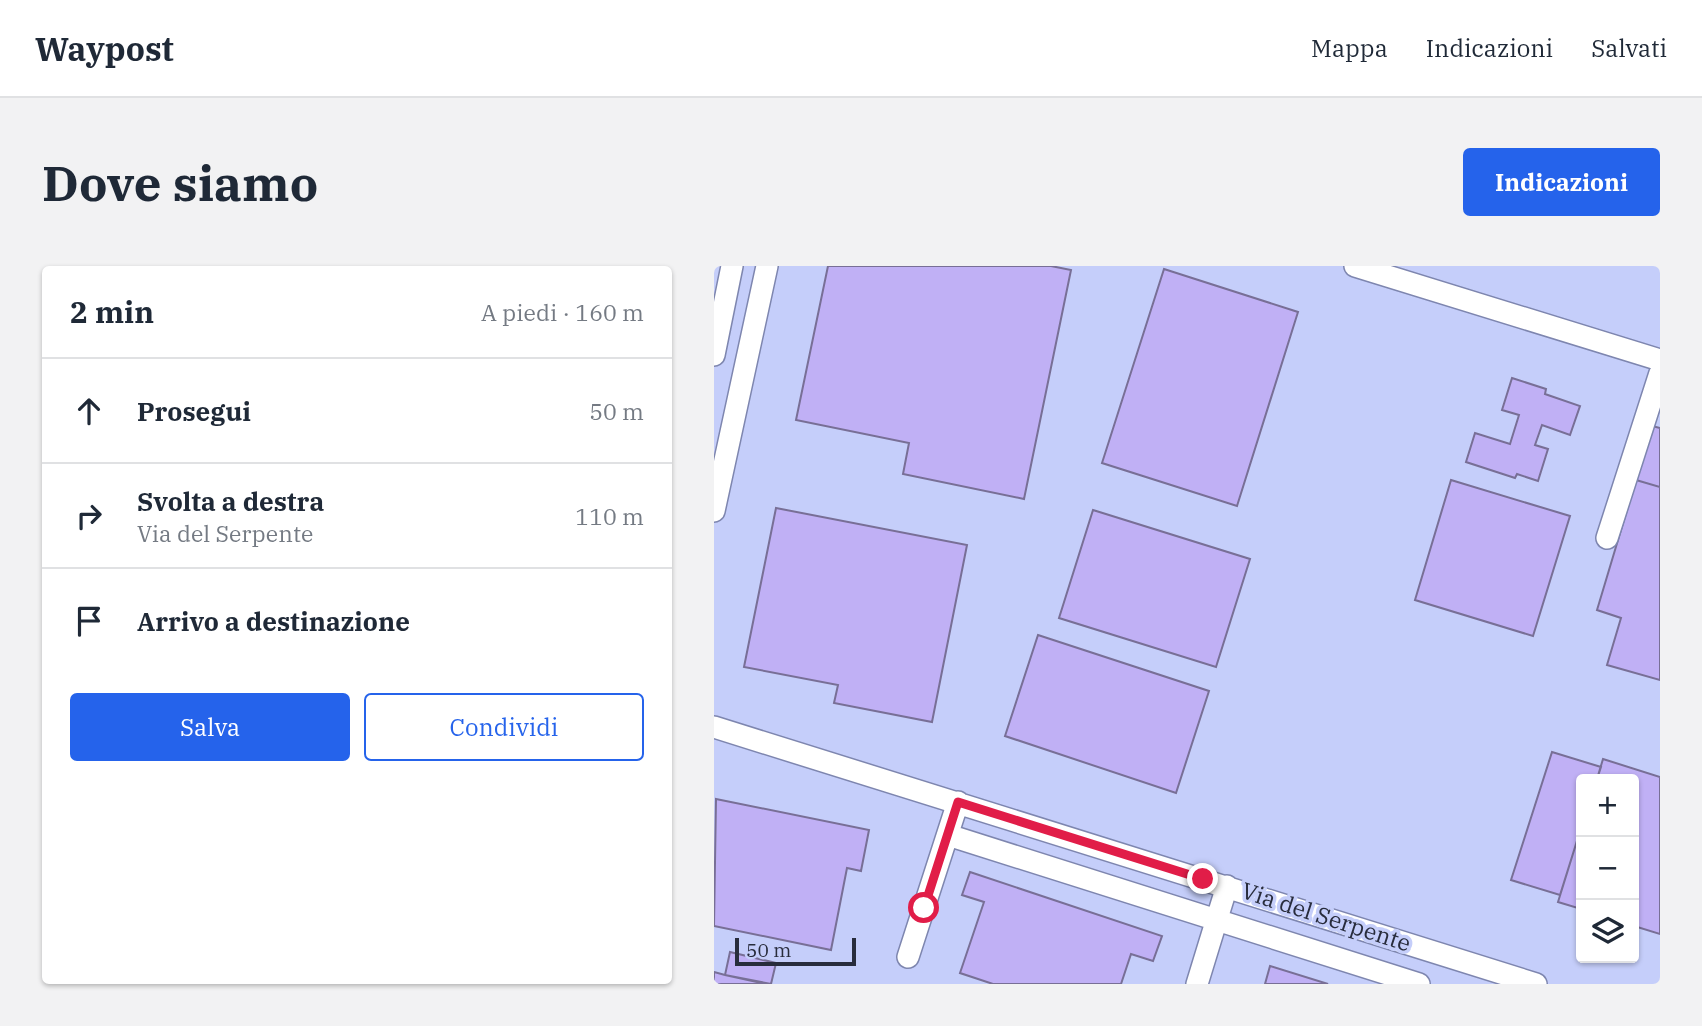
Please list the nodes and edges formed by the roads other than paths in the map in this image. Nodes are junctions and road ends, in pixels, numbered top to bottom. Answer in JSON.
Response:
{"nodes":[{"id":1,"x":733,"y":266,"type":"edge"},
{"id":2,"x":767,"y":266,"type":"edge"},
{"id":3,"x":1355,"y":266,"type":"edge"},
{"id":4,"x":714,"y":355,"type":"edge"},
{"id":5,"x":1660,"y":360,"type":"edge"},
{"id":6,"x":1660,"y":373,"type":"edge"},
{"id":7,"x":714,"y":511,"type":"edge"},
{"id":8,"x":1607,"y":538,"type":"dead end"},
{"id":9,"x":714,"y":727,"type":"edge"},
{"id":10,"x":958,"y":802,"type":"junction"},
{"id":11,"x":947,"y":835,"type":"junction"},
{"id":12,"x":1086,"y":842,"type":"junction"},
{"id":13,"x":1076,"y":876,"type":"junction"},
{"id":14,"x":1227,"y":886,"type":"junction"},
{"id":15,"x":1216,"y":920,"type":"junction"},
{"id":16,"x":1424,"y":948,"type":"junction"},
{"id":17,"x":908,"y":957,"type":"dead end"},
{"id":18,"x":1417,"y":983,"type":"edge"},
{"id":19,"x":1196,"y":984,"type":"edge"},
{"id":20,"x":1536,"y":984,"type":"edge"}],
"edges":[{"from":1,"to":4,"type":"street"},
{"from":2,"to":7,"type":"street"},
{"from":3,"to":5,"type":"street"},
{"from":6,"to":8,"type":"street"},
{"from":9,"to":10,"type":"street","name":"Via del Serpente"},
{"from":10,"to":11,"type":"street"},
{"from":10,"to":12,"type":"street","name":"Via del Serpente"},
{"from":11,"to":13,"type":"street"},
{"from":11,"to":17,"type":"street"},
{"from":12,"to":13,"type":"street"},
{"from":12,"to":14,"type":"street","name":"Via del Serpente"},
{"from":13,"to":15,"type":"street"},
{"from":14,"to":15,"type":"street"},
{"from":14,"to":16,"type":"street","name":"Via del Serpente"},
{"from":15,"to":18,"type":"street"},
{"from":15,"to":19,"type":"street"},
{"from":16,"to":18,"type":"street"},
{"from":16,"to":20,"type":"street","name":"Via del Serpente"}]}
